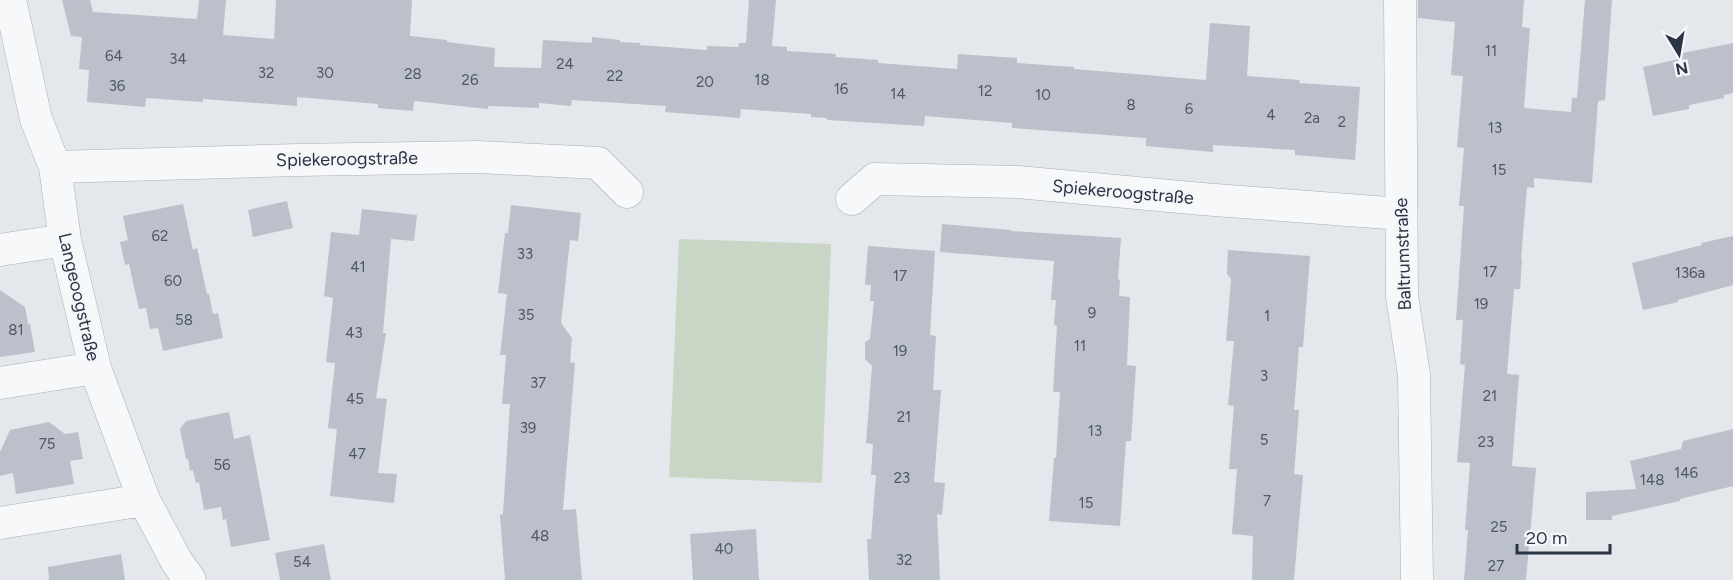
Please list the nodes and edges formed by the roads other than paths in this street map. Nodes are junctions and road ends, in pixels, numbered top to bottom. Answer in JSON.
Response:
{"nodes":[{"id":1,"x":10,"y":0,"type":"edge"},
{"id":2,"x":1400,"y":0,"type":"edge"},
{"id":3,"x":54,"y":167,"type":"junction"},
{"id":4,"x":627,"y":192,"type":"dead end"},
{"id":5,"x":852,"y":199,"type":"dead end"},
{"id":6,"x":1401,"y":214,"type":"junction"},
{"id":7,"x":65,"y":240,"type":"junction"},
{"id":8,"x":0,"y":250,"type":"edge"},
{"id":9,"x":95,"y":368,"type":"junction"},
{"id":10,"x":0,"y":383,"type":"edge"},
{"id":11,"x":144,"y":501,"type":"junction"},
{"id":12,"x":0,"y":523,"type":"edge"},
{"id":13,"x":190,"y":580,"type":"edge"},
{"id":14,"x":1417,"y":580,"type":"edge"}],
"edges":[{"from":1,"to":3,"type":"street","name":"Langeoogstraße"},
{"from":2,"to":6,"type":"street","name":"Baltrumstraße"},
{"from":3,"to":4,"type":"street","name":"Spiekeroogstraße"},
{"from":3,"to":7,"type":"street","name":"Langeoogstraße"},
{"from":5,"to":6,"type":"street","name":"Spiekeroogstraße"},
{"from":6,"to":14,"type":"street","name":"Baltrumstraße"},
{"from":7,"to":8,"type":"street"},
{"from":7,"to":9,"type":"street","name":"Langeoogstraße"},
{"from":9,"to":10,"type":"street"},
{"from":9,"to":11,"type":"street","name":"Langeoogstraße"},
{"from":11,"to":12,"type":"street"},
{"from":11,"to":13,"type":"street","name":"Langeoogstraße"}]}
